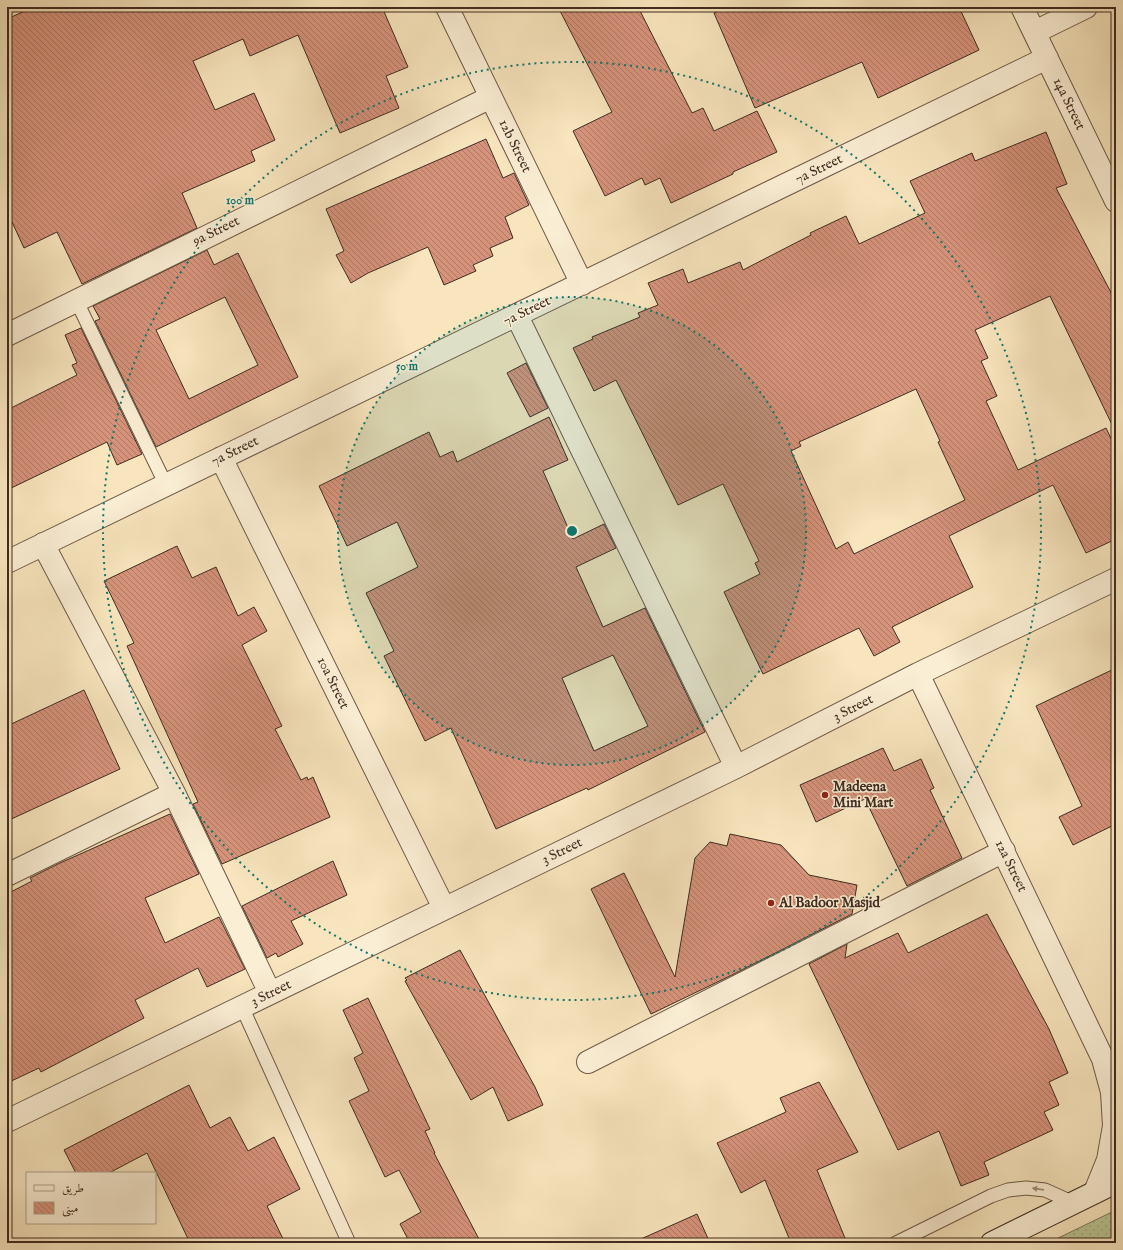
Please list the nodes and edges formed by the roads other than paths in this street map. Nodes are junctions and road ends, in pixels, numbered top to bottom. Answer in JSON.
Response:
{"nodes":[{"id":1,"x":447,"y":7,"type":"edge"},
{"id":2,"x":1022,"y":7,"type":"edge"},
{"id":3,"x":1086,"y":7,"type":"edge"},
{"id":4,"x":1035,"y":32,"type":"junction"},
{"id":5,"x":1047,"y":58,"type":"junction"},
{"id":6,"x":491,"y":97,"type":"junction"},
{"id":7,"x":1116,"y":200,"type":"edge"},
{"id":8,"x":582,"y":284,"type":"junction"},
{"id":9,"x":76,"y":300,"type":"junction"},
{"id":10,"x":517,"y":316,"type":"junction"},
{"id":11,"x":7,"y":334,"type":"edge"},
{"id":12,"x":221,"y":458,"type":"junction"},
{"id":13,"x":166,"y":485,"type":"junction"},
{"id":14,"x":43,"y":544,"type":"junction"},
{"id":15,"x":7,"y":562,"type":"edge"},
{"id":16,"x":1116,"y":579,"type":"edge"},
{"id":17,"x":918,"y":674,"type":"junction"},
{"id":18,"x":736,"y":767,"type":"junction"},
{"id":19,"x":174,"y":794,"type":"junction"},
{"id":20,"x":1004,"y":851,"type":"junction"},
{"id":21,"x":7,"y":875,"type":"edge"},
{"id":22,"x":444,"y":908,"type":"junction"},
{"id":23,"x":270,"y":993,"type":"junction"},
{"id":24,"x":242,"y":1007,"type":"junction"},
{"id":25,"x":588,"y":1062,"type":"dead end"},
{"id":26,"x":1109,"y":1066,"type":"edge"},
{"id":27,"x":7,"y":1121,"type":"edge"},
{"id":28,"x":1116,"y":1182,"type":"edge"},
{"id":29,"x":1095,"y":1192,"type":"junction"},
{"id":30,"x":1074,"y":1203,"type":"junction"},
{"id":31,"x":349,"y":1243,"type":"edge"},
{"id":32,"x":896,"y":1243,"type":"edge"},
{"id":33,"x":992,"y":1243,"type":"edge"}],
"edges":[{"from":1,"to":6,"type":"street","name":"12b Street"},
{"from":2,"to":4,"type":"street","name":"14a Street"},
{"from":3,"to":4,"type":"street"},
{"from":4,"to":5,"type":"street","name":"14a Street"},
{"from":5,"to":7,"type":"street","name":"14a Street"},
{"from":5,"to":8,"type":"street","name":"7a Street"},
{"from":6,"to":8,"type":"street","name":"12b Street"},
{"from":6,"to":9,"type":"street","name":"9a Street"},
{"from":8,"to":10,"type":"street","name":"7a Street"},
{"from":9,"to":11,"type":"street","name":"9a Street"},
{"from":9,"to":13,"type":"lane"},
{"from":10,"to":12,"type":"street","name":"7a Street"},
{"from":10,"to":18,"type":"street"},
{"from":12,"to":13,"type":"street","name":"7a Street"},
{"from":12,"to":22,"type":"street","name":"10a Street"},
{"from":13,"to":14,"type":"street","name":"7a Street"},
{"from":14,"to":15,"type":"street","name":"7a Street"},
{"from":14,"to":19,"type":"street"},
{"from":16,"to":17,"type":"street","name":"3 Street"},
{"from":17,"to":18,"type":"street","name":"3 Street"},
{"from":17,"to":20,"type":"street","name":"12a Street"},
{"from":18,"to":22,"type":"street","name":"3 Street"},
{"from":19,"to":21,"type":"street"},
{"from":19,"to":23,"type":"street"},
{"from":20,"to":25,"type":"street"},
{"from":20,"to":26,"type":"street","name":"12a Street"},
{"from":22,"to":23,"type":"street","name":"3 Street"},
{"from":23,"to":24,"type":"street","name":"3 Street"},
{"from":24,"to":27,"type":"street","name":"3 Street"},
{"from":24,"to":31,"type":"lane"},
{"from":26,"to":29,"type":"street","name":"12a Street"},
{"from":28,"to":29,"type":"street"},
{"from":29,"to":30,"type":"street"},
{"from":30,"to":32,"type":"lane","one_way":true},
{"from":30,"to":33,"type":"street"}]}
